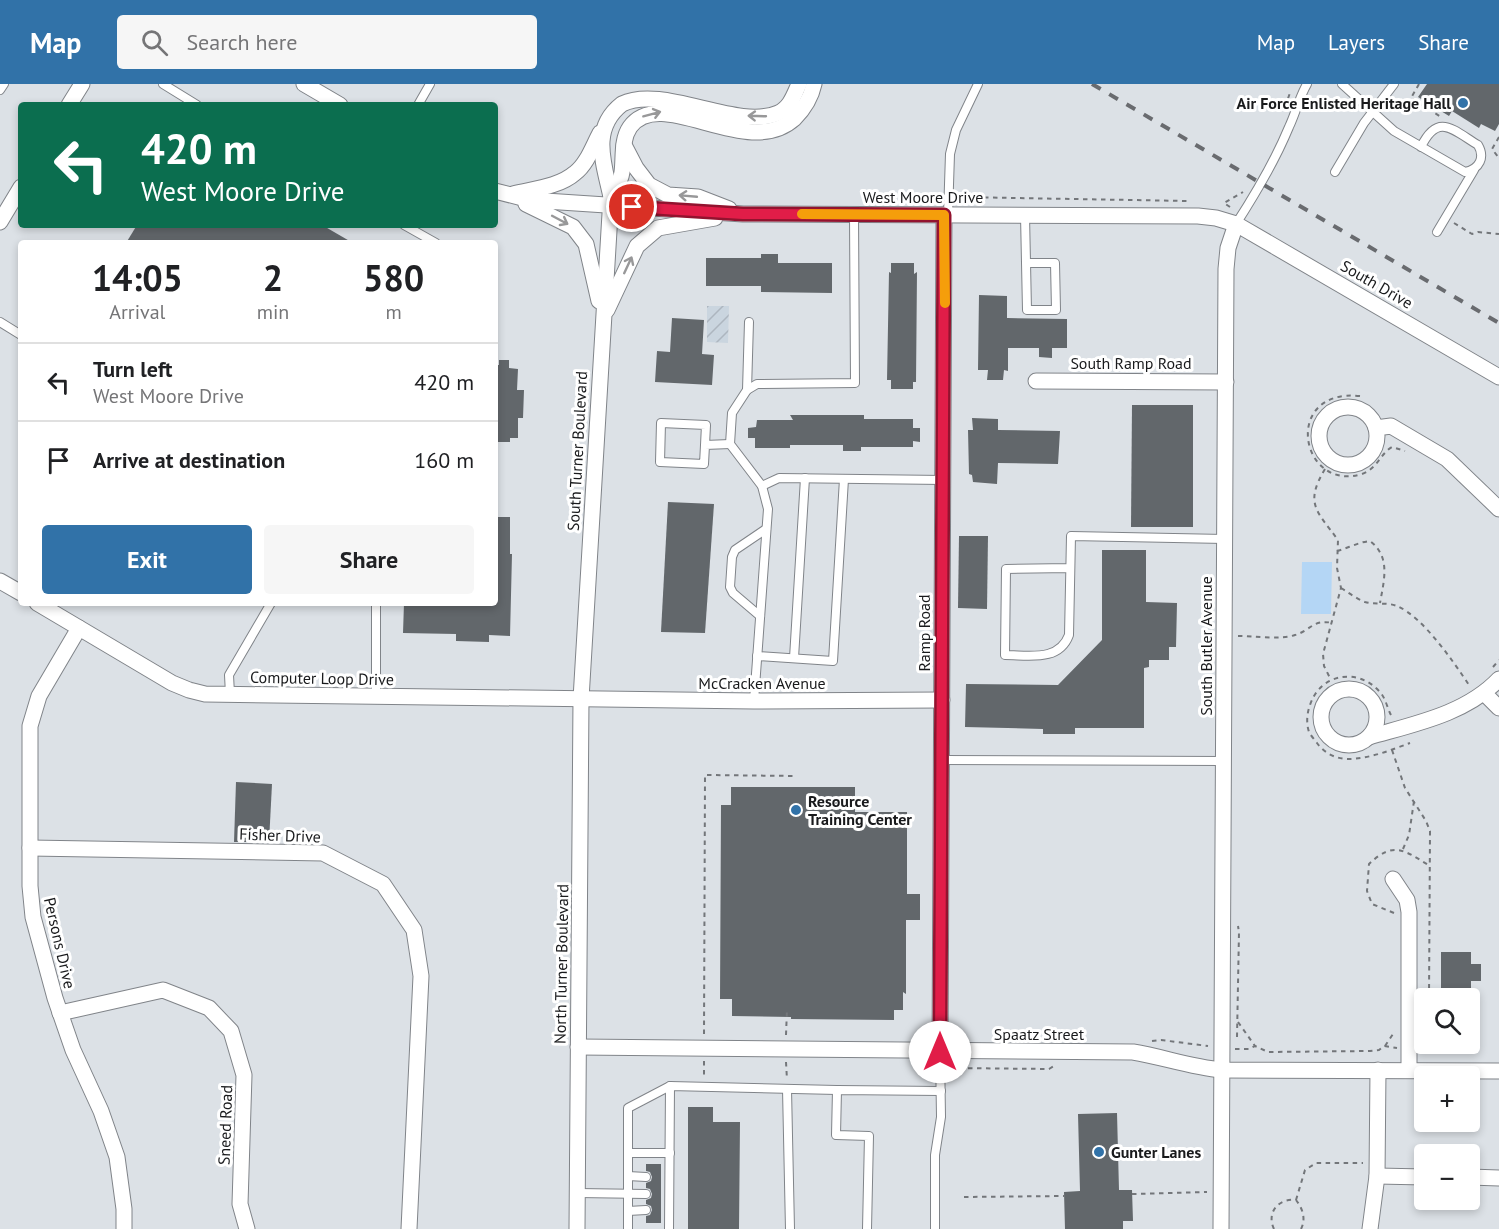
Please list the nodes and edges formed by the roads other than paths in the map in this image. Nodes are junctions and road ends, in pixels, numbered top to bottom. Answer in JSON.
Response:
{"nodes":[{"id":1,"x":4,"y":84,"type":"edge"},
{"id":2,"x":82,"y":84,"type":"edge"},
{"id":3,"x":163,"y":84,"type":"edge"},
{"id":4,"x":304,"y":84,"type":"edge"},
{"id":5,"x":430,"y":84,"type":"edge"},
{"id":6,"x":799,"y":84,"type":"edge"},
{"id":7,"x":814,"y":84,"type":"edge"},
{"id":8,"x":978,"y":84,"type":"edge"},
{"id":9,"x":1307,"y":84,"type":"edge"},
{"id":10,"x":1342,"y":84,"type":"edge"},
{"id":11,"x":1394,"y":84,"type":"edge"},
{"id":12,"x":0,"y":90,"type":"edge"},
{"id":13,"x":71,"y":102,"type":"edge"},
{"id":14,"x":192,"y":102,"type":"edge"},
{"id":15,"x":335,"y":102,"type":"edge"},
{"id":16,"x":420,"y":102,"type":"edge"},
{"id":17,"x":1372,"y":114,"type":"junction"},
{"id":18,"x":603,"y":127,"type":"junction"},
{"id":19,"x":624,"y":145,"type":"junction"},
{"id":20,"x":1421,"y":147,"type":"junction"},
{"id":21,"x":1474,"y":170,"type":"junction"},
{"id":22,"x":1335,"y":172,"type":"dead end"},
{"id":23,"x":18,"y":192,"type":"edge"},
{"id":24,"x":501,"y":193,"type":"edge"},
{"id":25,"x":611,"y":202,"type":"junction"},
{"id":26,"x":743,"y":214,"type":"junction"},
{"id":27,"x":854,"y":214,"type":"junction"},
{"id":28,"x":946,"y":215,"type":"junction"},
{"id":29,"x":1025,"y":215,"type":"junction"},
{"id":30,"x":1239,"y":218,"type":"junction"},
{"id":31,"x":0,"y":222,"type":"edge"},
{"id":32,"x":409,"y":228,"type":"edge"},
{"id":33,"x":1437,"y":232,"type":"dead end"},
{"id":34,"x":431,"y":240,"type":"edge"},
{"id":35,"x":1026,"y":263,"type":"junction"},
{"id":36,"x":603,"y":318,"type":"junction"},
{"id":37,"x":0,"y":322,"type":"edge"},
{"id":38,"x":748,"y":322,"type":"dead end"},
{"id":39,"x":18,"y":333,"type":"edge"},
{"id":40,"x":1499,"y":377,"type":"edge"},
{"id":41,"x":1036,"y":381,"type":"dead end"},
{"id":42,"x":1226,"y":382,"type":"junction"},
{"id":43,"x":747,"y":390,"type":"junction"},
{"id":44,"x":1376,"y":428,"type":"dead end"},
{"id":45,"x":730,"y":444,"type":"junction"},
{"id":46,"x":705,"y":446,"type":"junction"},
{"id":47,"x":805,"y":478,"type":"junction"},
{"id":48,"x":844,"y":479,"type":"junction"},
{"id":49,"x":944,"y":480,"type":"junction"},
{"id":50,"x":762,"y":486,"type":"junction"},
{"id":51,"x":1499,"y":510,"type":"edge"},
{"id":52,"x":766,"y":529,"type":"junction"},
{"id":53,"x":1225,"y":538,"type":"junction"},
{"id":54,"x":1070,"y":568,"type":"junction"},
{"id":55,"x":0,"y":581,"type":"edge"},
{"id":56,"x":18,"y":591,"type":"edge"},
{"id":57,"x":42,"y":606,"type":"edge"},
{"id":58,"x":269,"y":606,"type":"edge"},
{"id":59,"x":376,"y":606,"type":"edge"},
{"id":60,"x":760,"y":616,"type":"junction"},
{"id":61,"x":79,"y":628,"type":"junction"},
{"id":62,"x":758,"y":656,"type":"junction"},
{"id":63,"x":794,"y":658,"type":"junction"},
{"id":64,"x":1493,"y":676,"type":"edge"},
{"id":65,"x":230,"y":694,"type":"junction"},
{"id":66,"x":1485,"y":694,"type":"junction"},
{"id":67,"x":376,"y":696,"type":"junction"},
{"id":68,"x":581,"y":699,"type":"junction"},
{"id":69,"x":942,"y":700,"type":"junction"},
{"id":70,"x":754,"y":701,"type":"junction"},
{"id":71,"x":1499,"y":708,"type":"edge"},
{"id":72,"x":1369,"y":737,"type":"dead end"},
{"id":73,"x":942,"y":760,"type":"junction"},
{"id":74,"x":1224,"y":761,"type":"junction"},
{"id":75,"x":30,"y":848,"type":"junction"},
{"id":76,"x":1393,"y":879,"type":"dead end"},
{"id":77,"x":60,"y":1013,"type":"junction"},
{"id":78,"x":578,"y":1047,"type":"junction"},
{"id":79,"x":940,"y":1052,"type":"junction"},
{"id":80,"x":1229,"y":1070,"type":"junction"},
{"id":81,"x":1378,"y":1070,"type":"junction"},
{"id":82,"x":1409,"y":1070,"type":"junction"},
{"id":83,"x":1499,"y":1071,"type":"edge"},
{"id":84,"x":670,"y":1086,"type":"junction"},
{"id":85,"x":787,"y":1089,"type":"junction"},
{"id":86,"x":837,"y":1089,"type":"junction"},
{"id":87,"x":941,"y":1091,"type":"junction"},
{"id":88,"x":628,"y":1153,"type":"junction"},
{"id":89,"x":670,"y":1153,"type":"junction"},
{"id":90,"x":1377,"y":1170,"type":"junction"},
{"id":91,"x":1414,"y":1175,"type":"edge"},
{"id":92,"x":628,"y":1176,"type":"junction"},
{"id":93,"x":646,"y":1177,"type":"dead end"},
{"id":94,"x":1480,"y":1177,"type":"edge"},
{"id":95,"x":1499,"y":1178,"type":"edge"},
{"id":96,"x":578,"y":1193,"type":"junction"},
{"id":97,"x":628,"y":1194,"type":"junction"},
{"id":98,"x":646,"y":1194,"type":"dead end"},
{"id":99,"x":628,"y":1210,"type":"junction"},
{"id":100,"x":646,"y":1210,"type":"dead end"},
{"id":101,"x":124,"y":1229,"type":"edge"},
{"id":102,"x":247,"y":1229,"type":"edge"},
{"id":103,"x":409,"y":1229,"type":"edge"},
{"id":104,"x":577,"y":1229,"type":"edge"},
{"id":105,"x":628,"y":1229,"type":"edge"},
{"id":106,"x":669,"y":1229,"type":"edge"},
{"id":107,"x":790,"y":1229,"type":"edge"},
{"id":108,"x":867,"y":1229,"type":"edge"},
{"id":109,"x":935,"y":1229,"type":"edge"},
{"id":110,"x":1221,"y":1229,"type":"edge"},
{"id":111,"x":1370,"y":1229,"type":"edge"}],
"edges":[{"from":1,"to":12,"type":"lane"},
{"from":2,"to":13,"type":"street"},
{"from":3,"to":14,"type":"lane"},
{"from":4,"to":15,"type":"street"},
{"from":5,"to":16,"type":"lane"},
{"from":6,"to":18,"type":"street","one_way":true},
{"from":19,"to":7,"type":"street","one_way":true},
{"from":8,"to":28,"type":"lane"},
{"from":9,"to":30,"type":"lane"},
{"from":10,"to":17,"type":"lane"},
{"from":11,"to":17,"type":"lane"},
{"from":17,"to":20,"type":"lane"},
{"from":17,"to":22,"type":"lane"},
{"from":18,"to":24,"type":"street"},
{"from":18,"to":25,"type":"street"},
{"from":19,"to":25,"type":"street"},
{"from":26,"to":19,"type":"street","one_way":true},
{"from":20,"to":21,"type":"lane"},
{"from":20,"to":21,"type":"lane"},
{"from":21,"to":33,"type":"lane"},
{"from":23,"to":31,"type":"street"},
{"from":24,"to":25,"type":"street","name":"West Moore Drive"},
{"from":24,"to":36,"type":"street","one_way":true},
{"from":25,"to":26,"type":"street","name":"West Moore Drive"},
{"from":25,"to":36,"type":"street","name":"South Turner Boulevard"},
{"from":26,"to":27,"type":"street","name":"West Moore Drive"},
{"from":36,"to":26,"type":"street","one_way":true},
{"from":27,"to":28,"type":"street","name":"West Moore Drive"},
{"from":27,"to":43,"type":"lane"},
{"from":28,"to":29,"type":"street","name":"West Moore Drive"},
{"from":28,"to":49,"type":"street","name":"Ramp Road"},
{"from":29,"to":30,"type":"street","name":"West Moore Drive"},
{"from":29,"to":35,"type":"lane"},
{"from":30,"to":40,"type":"street","name":"South Drive"},
{"from":30,"to":42,"type":"street","name":"South Butler Avenue"},
{"from":32,"to":34,"type":"lane"},
{"from":35,"to":35,"type":"lane"},
{"from":36,"to":68,"type":"street","name":"South Turner Boulevard"},
{"from":37,"to":39,"type":"lane"},
{"from":38,"to":43,"type":"lane"},
{"from":41,"to":42,"type":"street","name":"South Ramp Road"},
{"from":42,"to":53,"type":"street","name":"South Butler Avenue"},
{"from":43,"to":45,"type":"lane"},
{"from":44,"to":51,"type":"street"},
{"from":45,"to":46,"type":"lane"},
{"from":45,"to":50,"type":"lane"},
{"from":46,"to":46,"type":"lane"},
{"from":47,"to":48,"type":"lane"},
{"from":47,"to":50,"type":"lane"},
{"from":47,"to":63,"type":"lane"},
{"from":48,"to":49,"type":"lane"},
{"from":48,"to":63,"type":"lane"},
{"from":49,"to":69,"type":"street","name":"Ramp Road"},
{"from":50,"to":52,"type":"lane"},
{"from":52,"to":60,"type":"lane"},
{"from":52,"to":60,"type":"lane"},
{"from":53,"to":54,"type":"lane"},
{"from":53,"to":74,"type":"street","name":"South Butler Avenue"},
{"from":54,"to":54,"type":"lane"},
{"from":55,"to":56,"type":"street"},
{"from":57,"to":61,"type":"street","name":"Computer Loop Drive"},
{"from":58,"to":65,"type":"lane"},
{"from":59,"to":67,"type":"lane"},
{"from":60,"to":62,"type":"lane"},
{"from":61,"to":65,"type":"street","name":"Computer Loop Drive"},
{"from":61,"to":75,"type":"street","name":"Persons Drive"},
{"from":62,"to":63,"type":"lane"},
{"from":62,"to":70,"type":"lane"},
{"from":64,"to":66,"type":"street"},
{"from":65,"to":67,"type":"street","name":"Computer Loop Drive"},
{"from":66,"to":71,"type":"street"},
{"from":66,"to":72,"type":"street"},
{"from":67,"to":68,"type":"street","name":"Computer Loop Drive"},
{"from":68,"to":70,"type":"street","name":"McCracken Avenue"},
{"from":68,"to":78,"type":"street","name":"North Turner Boulevard"},
{"from":69,"to":70,"type":"street","name":"McCracken Avenue"},
{"from":69,"to":73,"type":"street","name":"Ramp Road"},
{"from":73,"to":74,"type":"lane"},
{"from":73,"to":79,"type":"street","name":"Ramp Road"},
{"from":74,"to":80,"type":"street","name":"South Butler Avenue"},
{"from":75,"to":77,"type":"street","name":"Persons Drive"},
{"from":75,"to":103,"type":"street","name":"Fisher Drive"},
{"from":76,"to":82,"type":"street"},
{"from":77,"to":101,"type":"street","name":"Persons Drive"},
{"from":77,"to":102,"type":"street","name":"Sneed Road"},
{"from":78,"to":79,"type":"street","name":"Spaatz Street"},
{"from":78,"to":96,"type":"street","name":"North Turner Boulevard"},
{"from":79,"to":80,"type":"street","name":"Spaatz Street"},
{"from":79,"to":87,"type":"lane"},
{"from":80,"to":81,"type":"street","name":"Spaatz Street"},
{"from":80,"to":110,"type":"street","name":"South Butler Avenue"},
{"from":81,"to":82,"type":"street","name":"Spaatz Street"},
{"from":81,"to":90,"type":"street"},
{"from":82,"to":83,"type":"street","name":"Spaatz Street"},
{"from":84,"to":85,"type":"lane"},
{"from":84,"to":88,"type":"lane"},
{"from":84,"to":89,"type":"lane"},
{"from":85,"to":86,"type":"lane"},
{"from":85,"to":107,"type":"lane"},
{"from":86,"to":87,"type":"lane"},
{"from":86,"to":108,"type":"lane"},
{"from":87,"to":109,"type":"lane"},
{"from":88,"to":89,"type":"lane"},
{"from":88,"to":92,"type":"lane"},
{"from":89,"to":106,"type":"lane"},
{"from":90,"to":91,"type":"street"},
{"from":90,"to":111,"type":"street"},
{"from":92,"to":93,"type":"lane"},
{"from":92,"to":97,"type":"lane"},
{"from":94,"to":95,"type":"street"},
{"from":96,"to":97,"type":"lane"},
{"from":96,"to":104,"type":"street","name":"North Turner Boulevard"},
{"from":97,"to":98,"type":"lane"},
{"from":97,"to":99,"type":"lane"},
{"from":99,"to":100,"type":"lane"},
{"from":99,"to":105,"type":"lane"}]}
